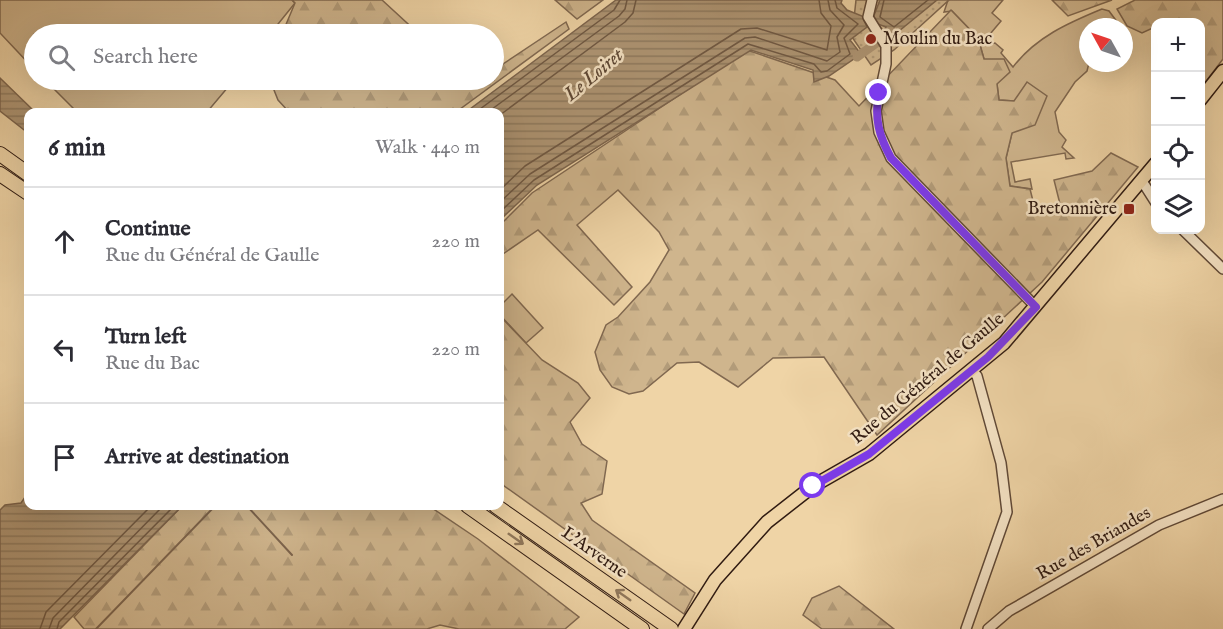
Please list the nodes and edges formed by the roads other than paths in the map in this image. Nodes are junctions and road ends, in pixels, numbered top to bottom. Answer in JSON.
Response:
{"nodes":[{"id":1,"x":872,"y":0,"type":"edge"},
{"id":2,"x":1223,"y":71,"type":"edge"},
{"id":3,"x":1205,"y":93,"type":"edge"},
{"id":4,"x":0,"y":154,"type":"edge"},
{"id":5,"x":1151,"y":169,"type":"edge"},
{"id":6,"x":24,"y":171,"type":"edge"},
{"id":7,"x":0,"y":174,"type":"edge"},
{"id":8,"x":1142,"y":181,"type":"junction"},
{"id":9,"x":24,"y":191,"type":"edge"},
{"id":10,"x":1151,"y":196,"type":"edge"},
{"id":11,"x":1187,"y":234,"type":"edge"},
{"id":12,"x":1223,"y":269,"type":"edge"},
{"id":13,"x":1036,"y":307,"type":"junction"},
{"id":14,"x":972,"y":370,"type":"junction"},
{"id":15,"x":1223,"y":499,"type":"edge"},
{"id":16,"x":474,"y":510,"type":"edge"},
{"id":17,"x":502,"y":510,"type":"edge"},
{"id":18,"x":642,"y":629,"type":"edge"},
{"id":19,"x":671,"y":629,"type":"edge"},
{"id":20,"x":684,"y":629,"type":"edge"},
{"id":21,"x":966,"y":629,"type":"edge"},
{"id":22,"x":988,"y":629,"type":"edge"}],
"edges":[{"from":1,"to":13,"type":"street"},
{"from":2,"to":3,"type":"main road"},
{"from":4,"to":6,"type":"highway"},
{"from":5,"to":8,"type":"main road","name":"Rue du Général de Gaulle"},
{"from":7,"to":9,"type":"highway"},
{"from":8,"to":10,"type":"street"},
{"from":8,"to":13,"type":"main road","name":"Rue du Général de Gaulle"},
{"from":11,"to":12,"type":"street"},
{"from":13,"to":14,"type":"main road","name":"Rue du Général de Gaulle"},
{"from":14,"to":20,"type":"main road","name":"Rue du Général de Gaulle"},
{"from":14,"to":21,"type":"street"},
{"from":15,"to":22,"type":"street","name":"Rue des Briandes"},
{"from":16,"to":18,"type":"highway","name":"L'Arverne","one_way":true},
{"from":19,"to":17,"type":"highway","name":"L'Arverne","one_way":true}]}
